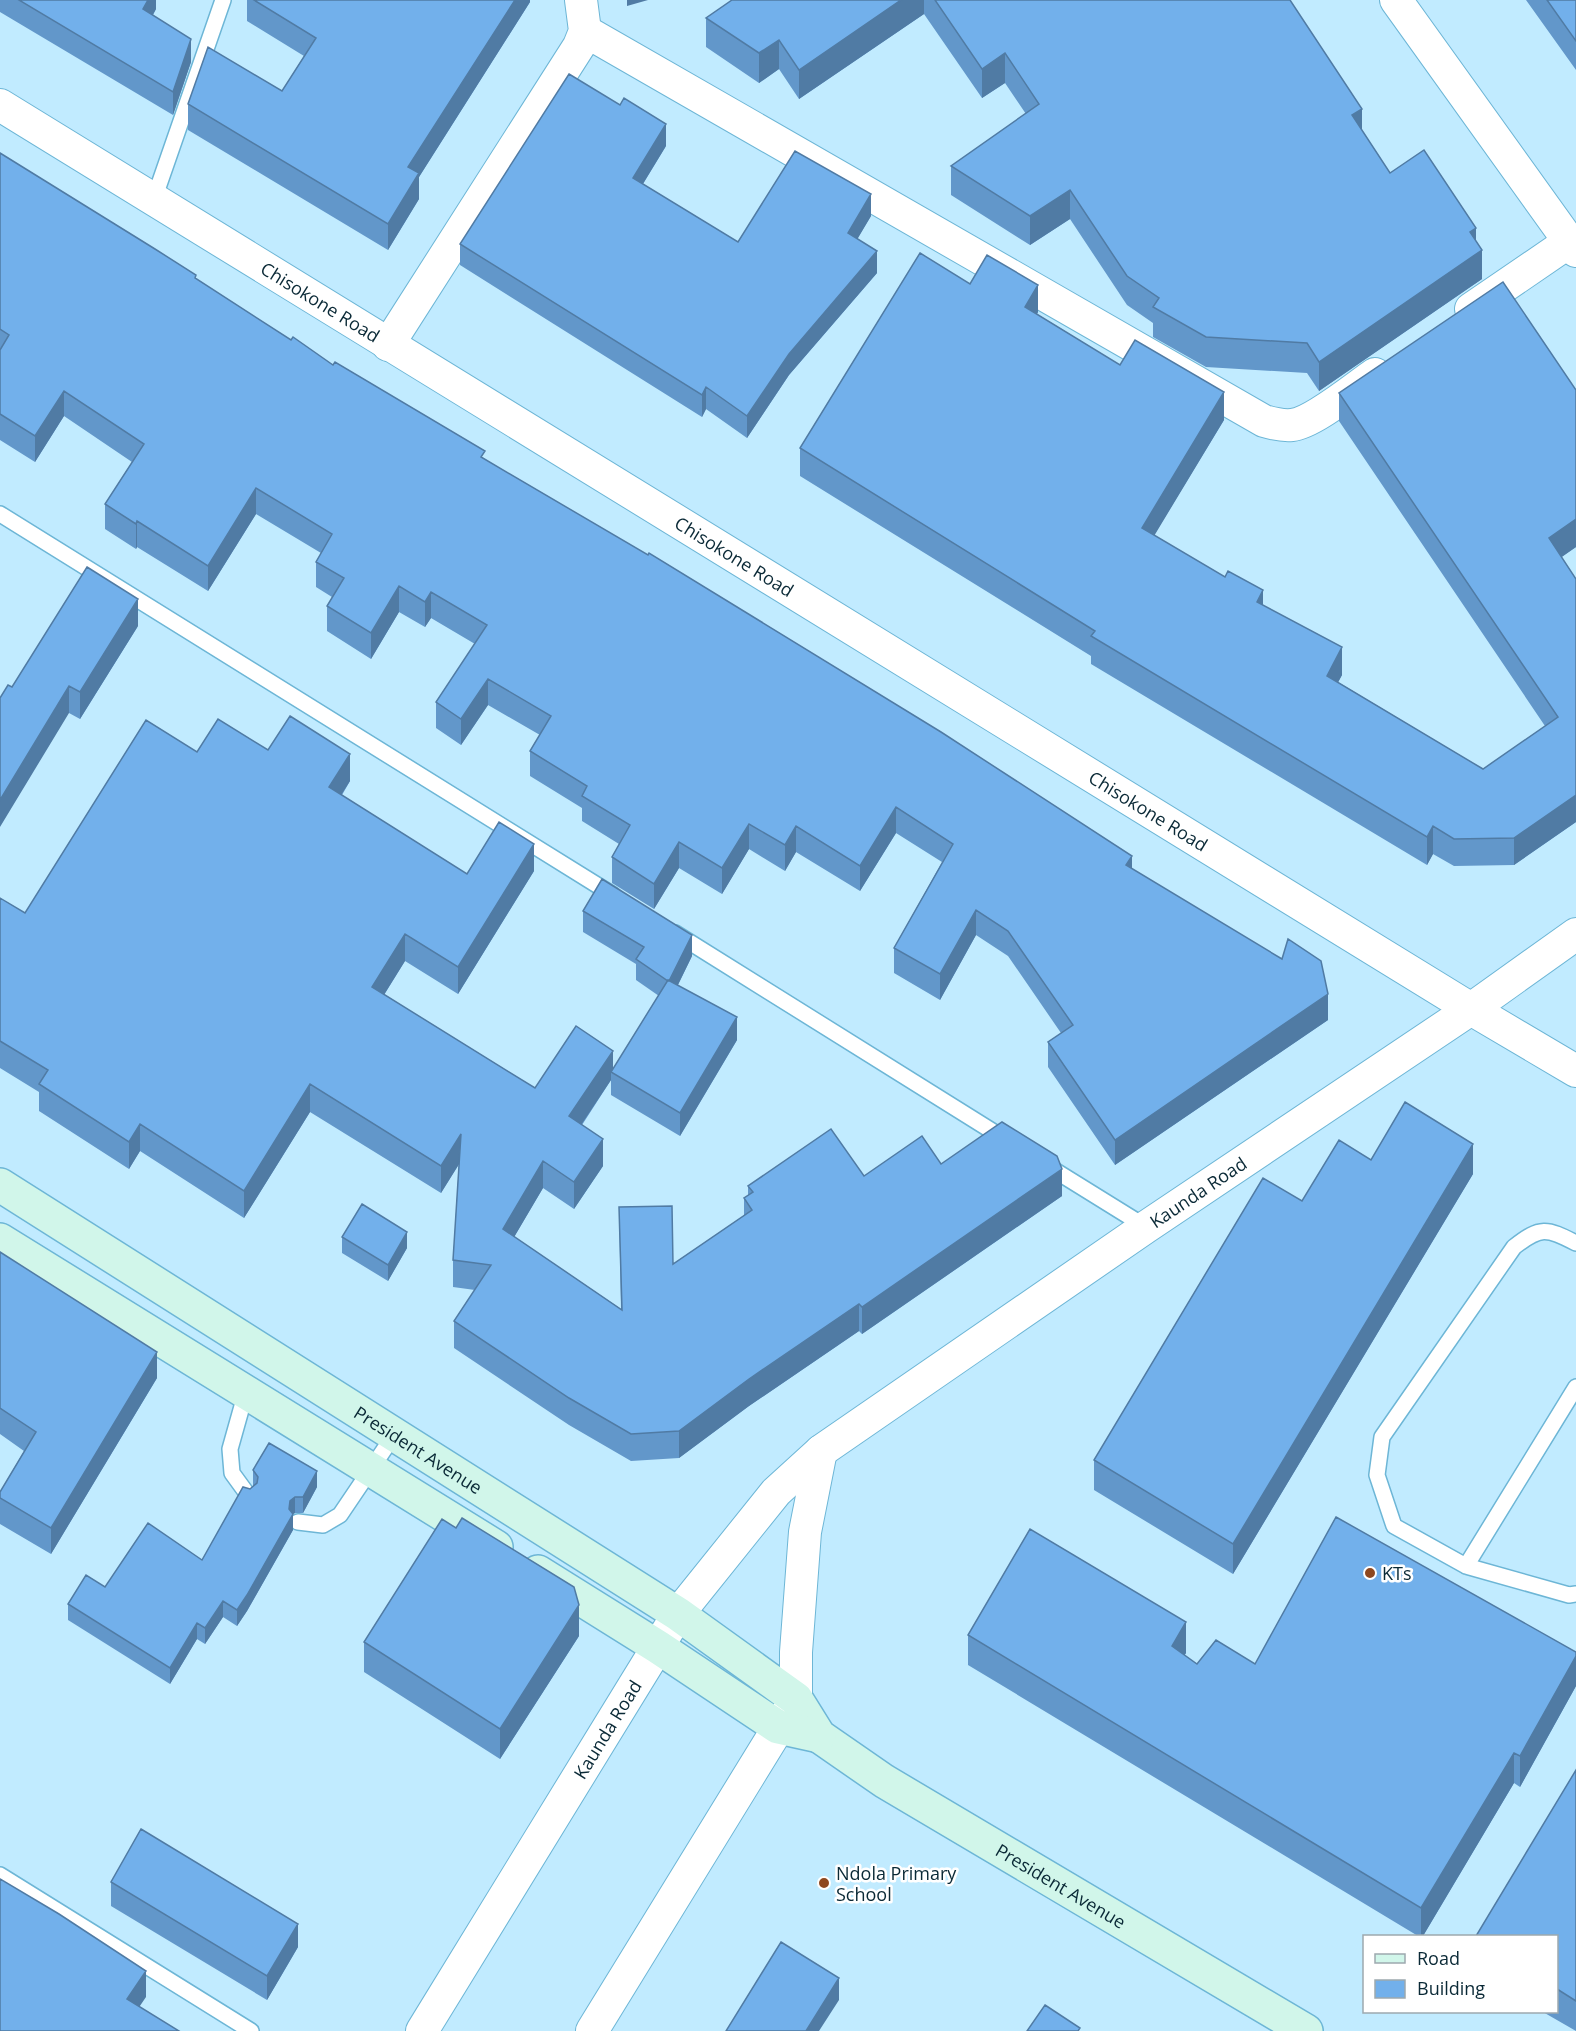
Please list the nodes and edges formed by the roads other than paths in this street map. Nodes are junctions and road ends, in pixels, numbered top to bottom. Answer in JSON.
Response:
{"nodes":[{"id":1,"x":224,"y":0,"type":"edge"},
{"id":2,"x":581,"y":0,"type":"edge"},
{"id":3,"x":1396,"y":0,"type":"edge"},
{"id":4,"x":585,"y":31,"type":"junction"},
{"id":5,"x":0,"y":105,"type":"edge"},
{"id":6,"x":154,"y":199,"type":"junction"},
{"id":7,"x":1573,"y":246,"type":"edge"},
{"id":8,"x":1445,"y":327,"type":"edge"},
{"id":9,"x":388,"y":345,"type":"junction"},
{"id":10,"x":1397,"y":359,"type":"edge"},
{"id":11,"x":0,"y":514,"type":"edge"},
{"id":12,"x":629,"y":905,"type":"edge"},
{"id":13,"x":659,"y":924,"type":"edge"},
{"id":14,"x":1576,"y":934,"type":"edge"},
{"id":15,"x":1471,"y":1009,"type":"junction"},
{"id":16,"x":1576,"y":1071,"type":"edge"},
{"id":17,"x":0,"y":1185,"type":"edge"},
{"id":18,"x":1146,"y":1227,"type":"junction"},
{"id":19,"x":0,"y":1240,"type":"edge"},
{"id":20,"x":1576,"y":1243,"type":"edge"},
{"id":21,"x":1576,"y":1387,"type":"edge"},
{"id":22,"x":246,"y":1392,"type":"junction"},
{"id":23,"x":394,"y":1435,"type":"junction"},
{"id":24,"x":821,"y":1451,"type":"junction"},
{"id":25,"x":370,"y":1469,"type":"junction"},
{"id":26,"x":248,"y":1495,"type":"edge"},
{"id":27,"x":298,"y":1522,"type":"dead end"},
{"id":28,"x":1466,"y":1566,"type":"junction"},
{"id":29,"x":1576,"y":1594,"type":"edge"},
{"id":30,"x":678,"y":1614,"type":"junction"},
{"id":31,"x":658,"y":1647,"type":"junction"},
{"id":32,"x":796,"y":1699,"type":"junction"},
{"id":33,"x":778,"y":1727,"type":"junction"},
{"id":34,"x":819,"y":1736,"type":"junction"},
{"id":35,"x":0,"y":1875,"type":"edge"},
{"id":36,"x":251,"y":2031,"type":"edge"},
{"id":37,"x":422,"y":2031,"type":"edge"},
{"id":38,"x":592,"y":2031,"type":"edge"},
{"id":39,"x":1306,"y":2031,"type":"edge"}],
"edges":[{"from":1,"to":6,"type":"lane"},
{"from":2,"to":4,"type":"street"},
{"from":3,"to":7,"type":"street"},
{"from":4,"to":9,"type":"street"},
{"from":4,"to":10,"type":"street"},
{"from":5,"to":6,"type":"street","name":"Chisokone Road"},
{"from":6,"to":9,"type":"street","name":"Chisokone Road"},
{"from":7,"to":8,"type":"street"},
{"from":9,"to":15,"type":"street","name":"Chisokone Road"},
{"from":11,"to":12,"type":"lane"},
{"from":13,"to":18,"type":"lane"},
{"from":14,"to":15,"type":"street","name":"Kaunda Road"},
{"from":15,"to":16,"type":"street","name":"Chisokone Road"},
{"from":15,"to":18,"type":"street","name":"Kaunda Road"},
{"from":17,"to":23,"type":"main road","name":"President Avenue"},
{"from":18,"to":24,"type":"street","name":"Kaunda Road"},
{"from":19,"to":22,"type":"main road","name":"President Avenue"},
{"from":20,"to":28,"type":"lane"},
{"from":21,"to":28,"type":"lane"},
{"from":22,"to":25,"type":"main road","name":"President Avenue"},
{"from":22,"to":26,"type":"lane"},
{"from":23,"to":25,"type":"lane"},
{"from":23,"to":30,"type":"main road","name":"President Avenue"},
{"from":24,"to":30,"type":"street","name":"Kaunda Road"},
{"from":24,"to":32,"type":"street"},
{"from":25,"to":27,"type":"lane"},
{"from":25,"to":31,"type":"main road","name":"President Avenue"},
{"from":28,"to":29,"type":"lane"},
{"from":30,"to":31,"type":"street","name":"Kaunda Road"},
{"from":30,"to":32,"type":"main road","name":"President Avenue"},
{"from":31,"to":33,"type":"main road","name":"President Avenue"},
{"from":31,"to":37,"type":"street","name":"Kaunda Road"},
{"from":32,"to":33,"type":"street"},
{"from":32,"to":34,"type":"main road","name":"President Avenue"},
{"from":33,"to":34,"type":"main road","name":"President Avenue"},
{"from":33,"to":38,"type":"street"},
{"from":34,"to":39,"type":"main road","name":"President Avenue"},
{"from":35,"to":36,"type":"lane"}]}
